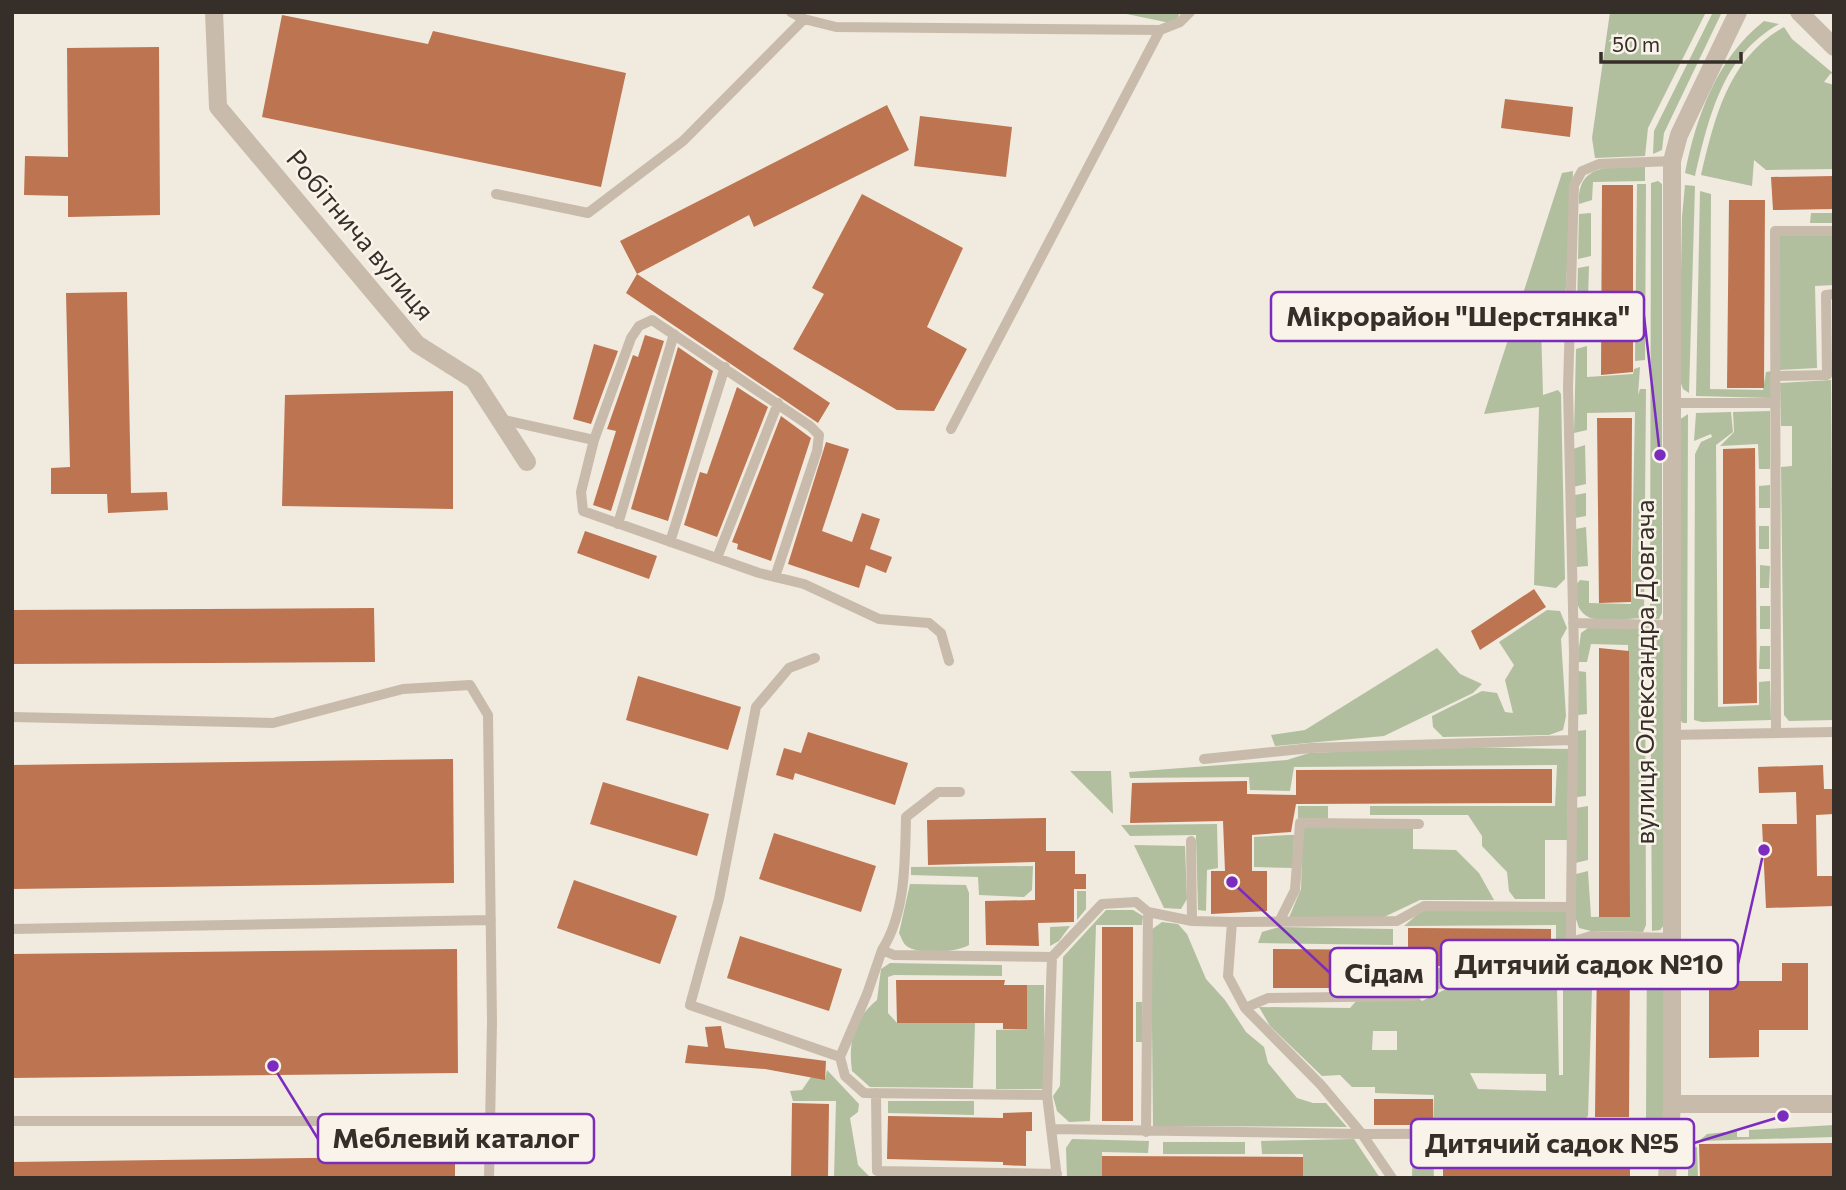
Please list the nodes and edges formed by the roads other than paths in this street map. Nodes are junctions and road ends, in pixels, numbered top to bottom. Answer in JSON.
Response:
{"nodes":[{"id":1,"x":214,"y":12,"type":"edge"},
{"id":2,"x":791,"y":12,"type":"edge"},
{"id":3,"x":1190,"y":12,"type":"edge"},
{"id":4,"x":1738,"y":12,"type":"edge"},
{"id":5,"x":1799,"y":12,"type":"edge"},
{"id":6,"x":804,"y":19,"type":"junction"},
{"id":7,"x":1160,"y":30,"type":"junction"},
{"id":8,"x":1834,"y":47,"type":"edge"},
{"id":9,"x":1672,"y":161,"type":"junction"},
{"id":10,"x":496,"y":194,"type":"dead end"},
{"id":11,"x":1834,"y":231,"type":"edge"},
{"id":12,"x":1834,"y":294,"type":"edge"},
{"id":13,"x":674,"y":334,"type":"junction"},
{"id":14,"x":725,"y":367,"type":"junction"},
{"id":15,"x":1775,"y":376,"type":"junction"},
{"id":16,"x":778,"y":402,"type":"junction"},
{"id":17,"x":1672,"y":403,"type":"junction"},
{"id":18,"x":1775,"y":403,"type":"junction"},
{"id":19,"x":499,"y":419,"type":"junction"},
{"id":20,"x":951,"y":429,"type":"dead end"},
{"id":21,"x":594,"y":440,"type":"junction"},
{"id":22,"x":527,"y":462,"type":"dead end"},
{"id":23,"x":618,"y":524,"type":"junction"},
{"id":24,"x":670,"y":542,"type":"junction"},
{"id":25,"x":717,"y":558,"type":"junction"},
{"id":26,"x":775,"y":577,"type":"junction"},
{"id":27,"x":1573,"y":623,"type":"junction"},
{"id":28,"x":1670,"y":625,"type":"junction"},
{"id":29,"x":815,"y":658,"type":"dead end"},
{"id":30,"x":949,"y":661,"type":"dead end"},
{"id":31,"x":12,"y":717,"type":"edge"},
{"id":32,"x":1776,"y":732,"type":"junction"},
{"id":33,"x":1834,"y":732,"type":"edge"},
{"id":34,"x":1670,"y":735,"type":"junction"},
{"id":35,"x":1573,"y":740,"type":"junction"},
{"id":36,"x":1204,"y":759,"type":"dead end"},
{"id":37,"x":960,"y":792,"type":"dead end"},
{"id":38,"x":1419,"y":824,"type":"dead end"},
{"id":39,"x":1191,"y":841,"type":"dead end"},
{"id":40,"x":1571,"y":907,"type":"junction"},
{"id":41,"x":1148,"y":912,"type":"junction"},
{"id":42,"x":491,"y":920,"type":"junction"},
{"id":43,"x":1280,"y":920,"type":"junction"},
{"id":44,"x":1192,"y":921,"type":"junction"},
{"id":45,"x":1232,"y":922,"type":"junction"},
{"id":46,"x":12,"y":929,"type":"edge"},
{"id":47,"x":1672,"y":938,"type":"junction"},
{"id":48,"x":1571,"y":942,"type":"junction"},
{"id":49,"x":882,"y":950,"type":"junction"},
{"id":50,"x":1052,"y":957,"type":"junction"},
{"id":51,"x":1245,"y":1008,"type":"junction"},
{"id":52,"x":840,"y":1057,"type":"junction"},
{"id":53,"x":870,"y":1093,"type":"junction"},
{"id":54,"x":1047,"y":1095,"type":"junction"},
{"id":55,"x":1672,"y":1104,"type":"junction"},
{"id":56,"x":1834,"y":1104,"type":"edge"},
{"id":57,"x":12,"y":1121,"type":"edge"},
{"id":58,"x":490,"y":1121,"type":"junction"},
{"id":59,"x":1053,"y":1129,"type":"junction"},
{"id":60,"x":1146,"y":1132,"type":"junction"},
{"id":61,"x":1669,"y":1133,"type":"junction"},
{"id":62,"x":1362,"y":1134,"type":"junction"},
{"id":63,"x":1057,"y":1176,"type":"edge"},
{"id":64,"x":489,"y":1178,"type":"edge"},
{"id":65,"x":1392,"y":1178,"type":"edge"},
{"id":66,"x":1667,"y":1178,"type":"edge"}],
"edges":[{"from":1,"to":19,"type":"street","name":"Робітнича вулиця"},
{"from":2,"to":6,"type":"lane"},
{"from":3,"to":7,"type":"lane"},
{"from":4,"to":9,"type":"street","name":"вулиця Олександра Довгача"},
{"from":5,"to":8,"type":"street"},
{"from":6,"to":7,"type":"lane"},
{"from":6,"to":10,"type":"lane"},
{"from":7,"to":20,"type":"lane"},
{"from":9,"to":17,"type":"street","name":"вулиця Олександра Довгача"},
{"from":9,"to":27,"type":"lane"},
{"from":11,"to":15,"type":"lane"},
{"from":12,"to":15,"type":"lane"},
{"from":13,"to":14,"type":"lane"},
{"from":13,"to":21,"type":"lane"},
{"from":13,"to":23,"type":"lane"},
{"from":14,"to":16,"type":"lane"},
{"from":14,"to":24,"type":"lane"},
{"from":15,"to":18,"type":"lane"},
{"from":16,"to":25,"type":"lane"},
{"from":16,"to":26,"type":"lane"},
{"from":17,"to":18,"type":"lane"},
{"from":17,"to":28,"type":"street","name":"вулиця Олександра Довгача"},
{"from":18,"to":32,"type":"lane"},
{"from":19,"to":21,"type":"lane"},
{"from":19,"to":22,"type":"street","name":"Робітнича вулиця"},
{"from":21,"to":23,"type":"lane"},
{"from":23,"to":24,"type":"lane"},
{"from":24,"to":25,"type":"lane"},
{"from":25,"to":26,"type":"lane"},
{"from":26,"to":30,"type":"lane"},
{"from":27,"to":28,"type":"lane"},
{"from":27,"to":35,"type":"lane"},
{"from":28,"to":34,"type":"street","name":"вулиця Олександра Довгача"},
{"from":29,"to":52,"type":"lane"},
{"from":31,"to":42,"type":"lane"},
{"from":32,"to":33,"type":"lane"},
{"from":32,"to":34,"type":"lane"},
{"from":34,"to":47,"type":"street","name":"вулиця Олександра Довгача"},
{"from":35,"to":36,"type":"lane"},
{"from":35,"to":40,"type":"lane"},
{"from":37,"to":49,"type":"lane"},
{"from":38,"to":43,"type":"lane"},
{"from":39,"to":44,"type":"lane"},
{"from":40,"to":43,"type":"lane"},
{"from":40,"to":48,"type":"lane"},
{"from":41,"to":44,"type":"lane"},
{"from":41,"to":50,"type":"lane"},
{"from":41,"to":60,"type":"lane"},
{"from":42,"to":46,"type":"lane"},
{"from":42,"to":58,"type":"lane"},
{"from":43,"to":45,"type":"lane"},
{"from":44,"to":45,"type":"lane"},
{"from":45,"to":51,"type":"lane"},
{"from":47,"to":48,"type":"lane"},
{"from":47,"to":55,"type":"street","name":"вулиця Олександра Довгача"},
{"from":48,"to":51,"type":"lane"},
{"from":49,"to":50,"type":"lane"},
{"from":49,"to":52,"type":"lane"},
{"from":50,"to":54,"type":"lane"},
{"from":51,"to":62,"type":"lane"},
{"from":52,"to":53,"type":"lane"},
{"from":53,"to":54,"type":"lane"},
{"from":53,"to":63,"type":"lane"},
{"from":54,"to":59,"type":"lane"},
{"from":55,"to":56,"type":"street"},
{"from":55,"to":61,"type":"street","name":"вулиця Олександра Довгача"},
{"from":57,"to":58,"type":"lane"},
{"from":58,"to":64,"type":"lane"},
{"from":59,"to":60,"type":"lane"},
{"from":59,"to":63,"type":"lane"},
{"from":60,"to":62,"type":"lane"},
{"from":61,"to":62,"type":"lane"},
{"from":61,"to":66,"type":"street","name":"вулиця Олександра Довгача"},
{"from":62,"to":65,"type":"lane"}]}
